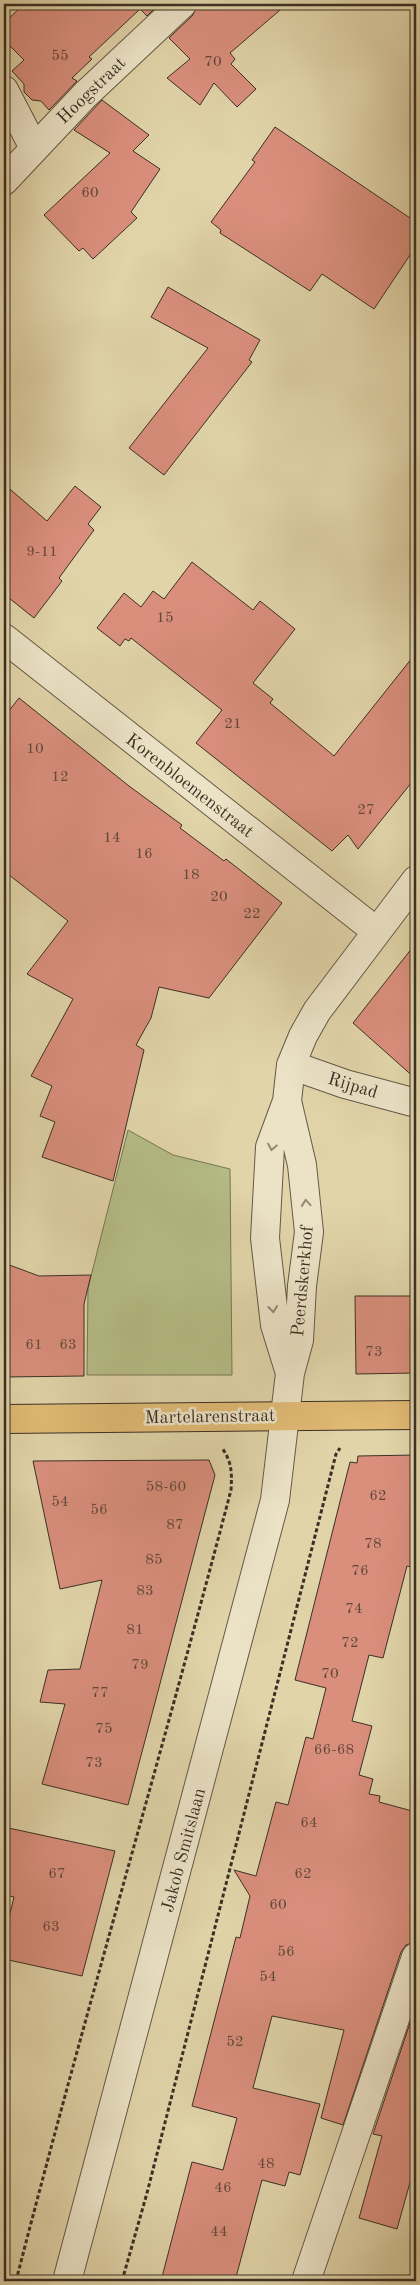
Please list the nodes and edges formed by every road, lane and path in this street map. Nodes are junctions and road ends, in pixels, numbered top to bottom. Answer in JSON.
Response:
{"nodes":[{"id":1,"x":182,"y":4,"type":"edge"},
{"id":2,"x":4,"y":90,"type":"edge"},
{"id":3,"x":34,"y":148,"type":"junction"},
{"id":4,"x":4,"y":181,"type":"edge"},
{"id":5,"x":4,"y":638,"type":"edge"},
{"id":6,"x":416,"y":880,"type":"edge"},
{"id":7,"x":376,"y":931,"type":"junction"},
{"id":8,"x":291,"y":1066,"type":"junction"},
{"id":9,"x":287,"y":1101,"type":"junction"},
{"id":10,"x":416,"y":1104,"type":"edge"},
{"id":11,"x":290,"y":1373,"type":"junction"},
{"id":12,"x":284,"y":1416,"type":"junction"},
{"id":13,"x":416,"y":1416,"type":"edge"},
{"id":14,"x":4,"y":1419,"type":"edge"},
{"id":15,"x":220,"y":1445,"type":"dead end"},
{"id":16,"x":341,"y":1445,"type":"dead end"},
{"id":17,"x":416,"y":1957,"type":"edge"},
{"id":18,"x":16,"y":2281,"type":"edge"},
{"id":19,"x":67,"y":2281,"type":"edge"},
{"id":20,"x":122,"y":2281,"type":"edge"},
{"id":21,"x":306,"y":2281,"type":"edge"}],
"edges":[{"from":1,"to":3,"type":"street","name":"Hoogstraat"},
{"from":2,"to":3,"type":"street"},
{"from":3,"to":4,"type":"street","name":"Hoogstraat"},
{"from":5,"to":7,"type":"street","name":"Korenbloemenstraat"},
{"from":6,"to":7,"type":"street","name":"Peerdskerkhof"},
{"from":7,"to":8,"type":"street","name":"Peerdskerkhof"},
{"from":8,"to":9,"type":"street","name":"Peerdskerkhof"},
{"from":8,"to":10,"type":"street","name":"Rijpad"},
{"from":11,"to":9,"type":"street","name":"Peerdskerkhof","one_way":true},
{"from":9,"to":11,"type":"street","name":"Peerdskerkhof","one_way":true},
{"from":11,"to":12,"type":"street","name":"Peerdskerkhof"},
{"from":12,"to":13,"type":"main road","name":"Martelarenstraat"},
{"from":12,"to":14,"type":"main road","name":"Martelarenstraat"},
{"from":12,"to":19,"type":"street","name":"Jakob Smitslaan"},
{"from":15,"to":18,"type":"path"},
{"from":16,"to":20,"type":"path"},
{"from":17,"to":21,"type":"street"}]}
